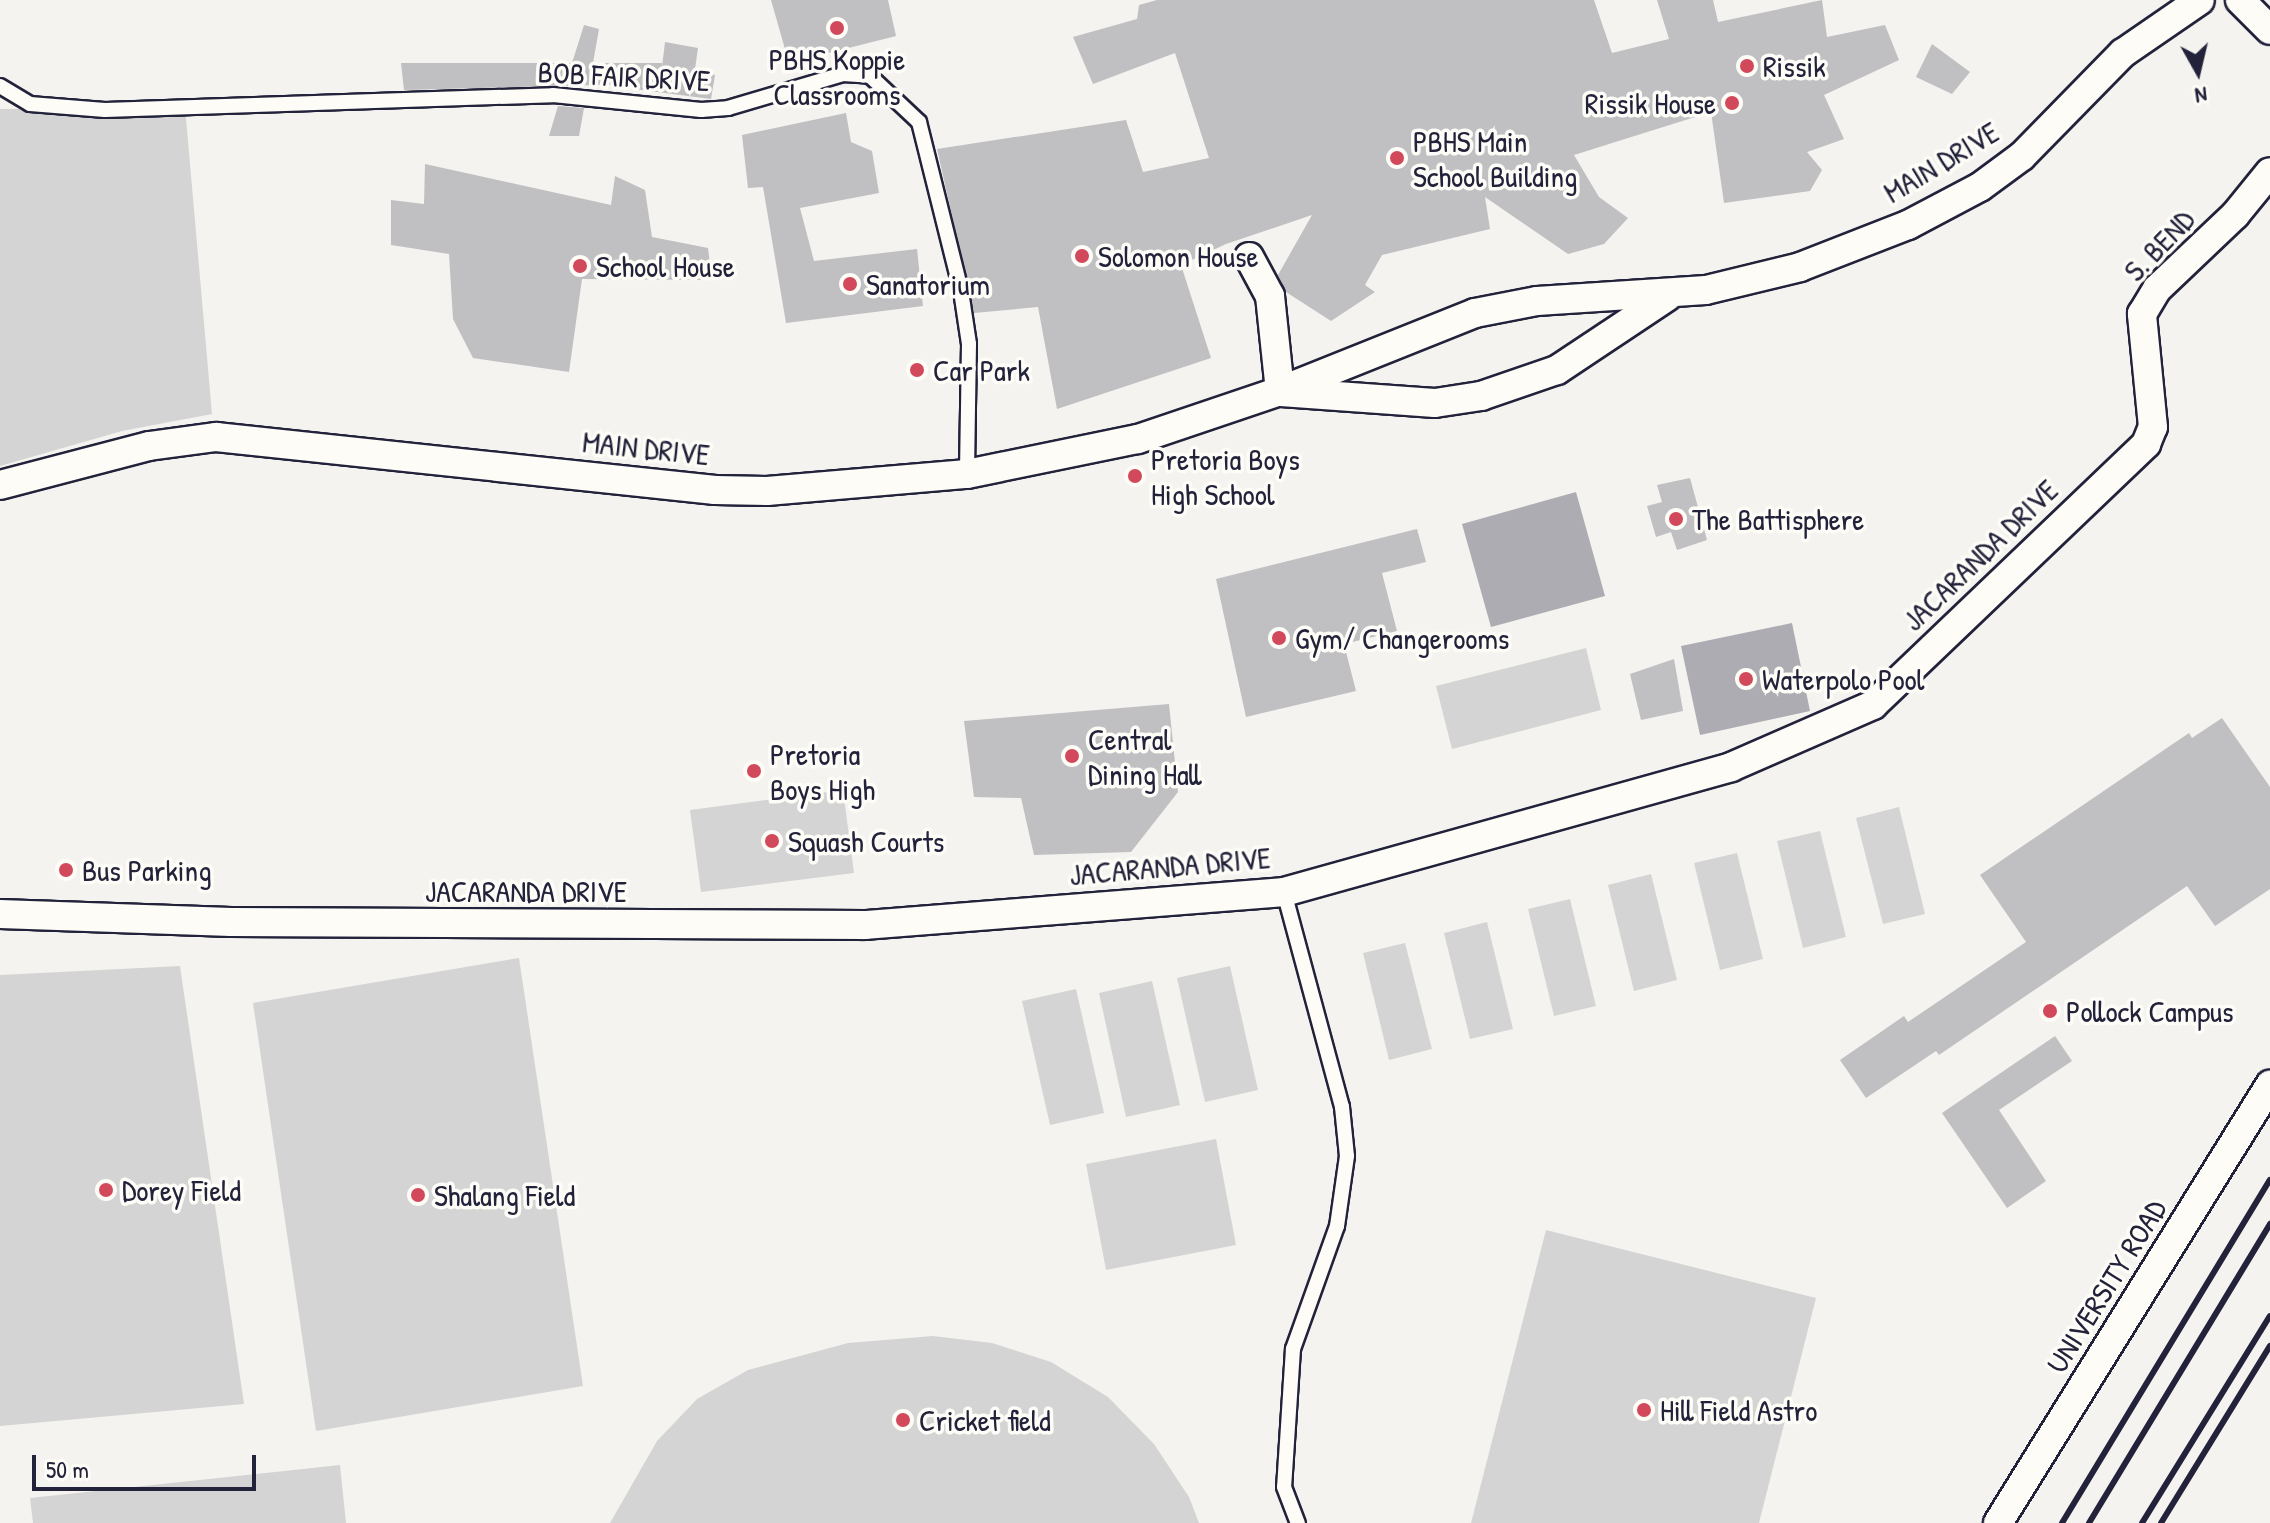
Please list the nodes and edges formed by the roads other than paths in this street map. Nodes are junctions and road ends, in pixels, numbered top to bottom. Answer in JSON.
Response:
{"nodes":[{"id":1,"x":2200,"y":0,"type":"edge"},
{"id":2,"x":2240,"y":0,"type":"edge"},
{"id":3,"x":2270,"y":30,"type":"edge"},
{"id":4,"x":0,"y":86,"type":"edge"},
{"id":5,"x":2270,"y":172,"type":"edge"},
{"id":6,"x":1249,"y":257,"type":"dead end"},
{"id":7,"x":1669,"y":296,"type":"junction"},
{"id":8,"x":2148,"y":381,"type":"joint"},
{"id":9,"x":1280,"y":391,"type":"junction"},
{"id":10,"x":967,"y":474,"type":"junction"},
{"id":11,"x":0,"y":485,"type":"edge"},
{"id":12,"x":1284,"y":892,"type":"junction"},
{"id":13,"x":0,"y":914,"type":"edge"},
{"id":14,"x":2270,"y":1085,"type":"edge"},
{"id":15,"x":1298,"y":1523,"type":"edge"},
{"id":16,"x":1998,"y":1523,"type":"edge"}],
"edges":[{"from":1,"to":7,"type":"street","name":"MAIN DRIVE"},
{"from":2,"to":3,"type":"street"},
{"from":4,"to":10,"type":"lane","name":"BOB FAIR DRIVE"},
{"from":5,"to":8,"type":"street","name":"S. BEND"},
{"from":6,"to":9,"type":"street"},
{"from":7,"to":9,"type":"street","name":"MAIN DRIVE"},
{"from":7,"to":9,"type":"street","name":"MAIN DRIVE"},
{"from":8,"to":12,"type":"street","name":"JACARANDA DRIVE"},
{"from":9,"to":10,"type":"street","name":"MAIN DRIVE"},
{"from":10,"to":11,"type":"street","name":"MAIN DRIVE"},
{"from":12,"to":13,"type":"street","name":"JACARANDA DRIVE"},
{"from":12,"to":15,"type":"lane"},
{"from":14,"to":16,"type":"street","name":"UNIVERSITY ROAD"}]}
